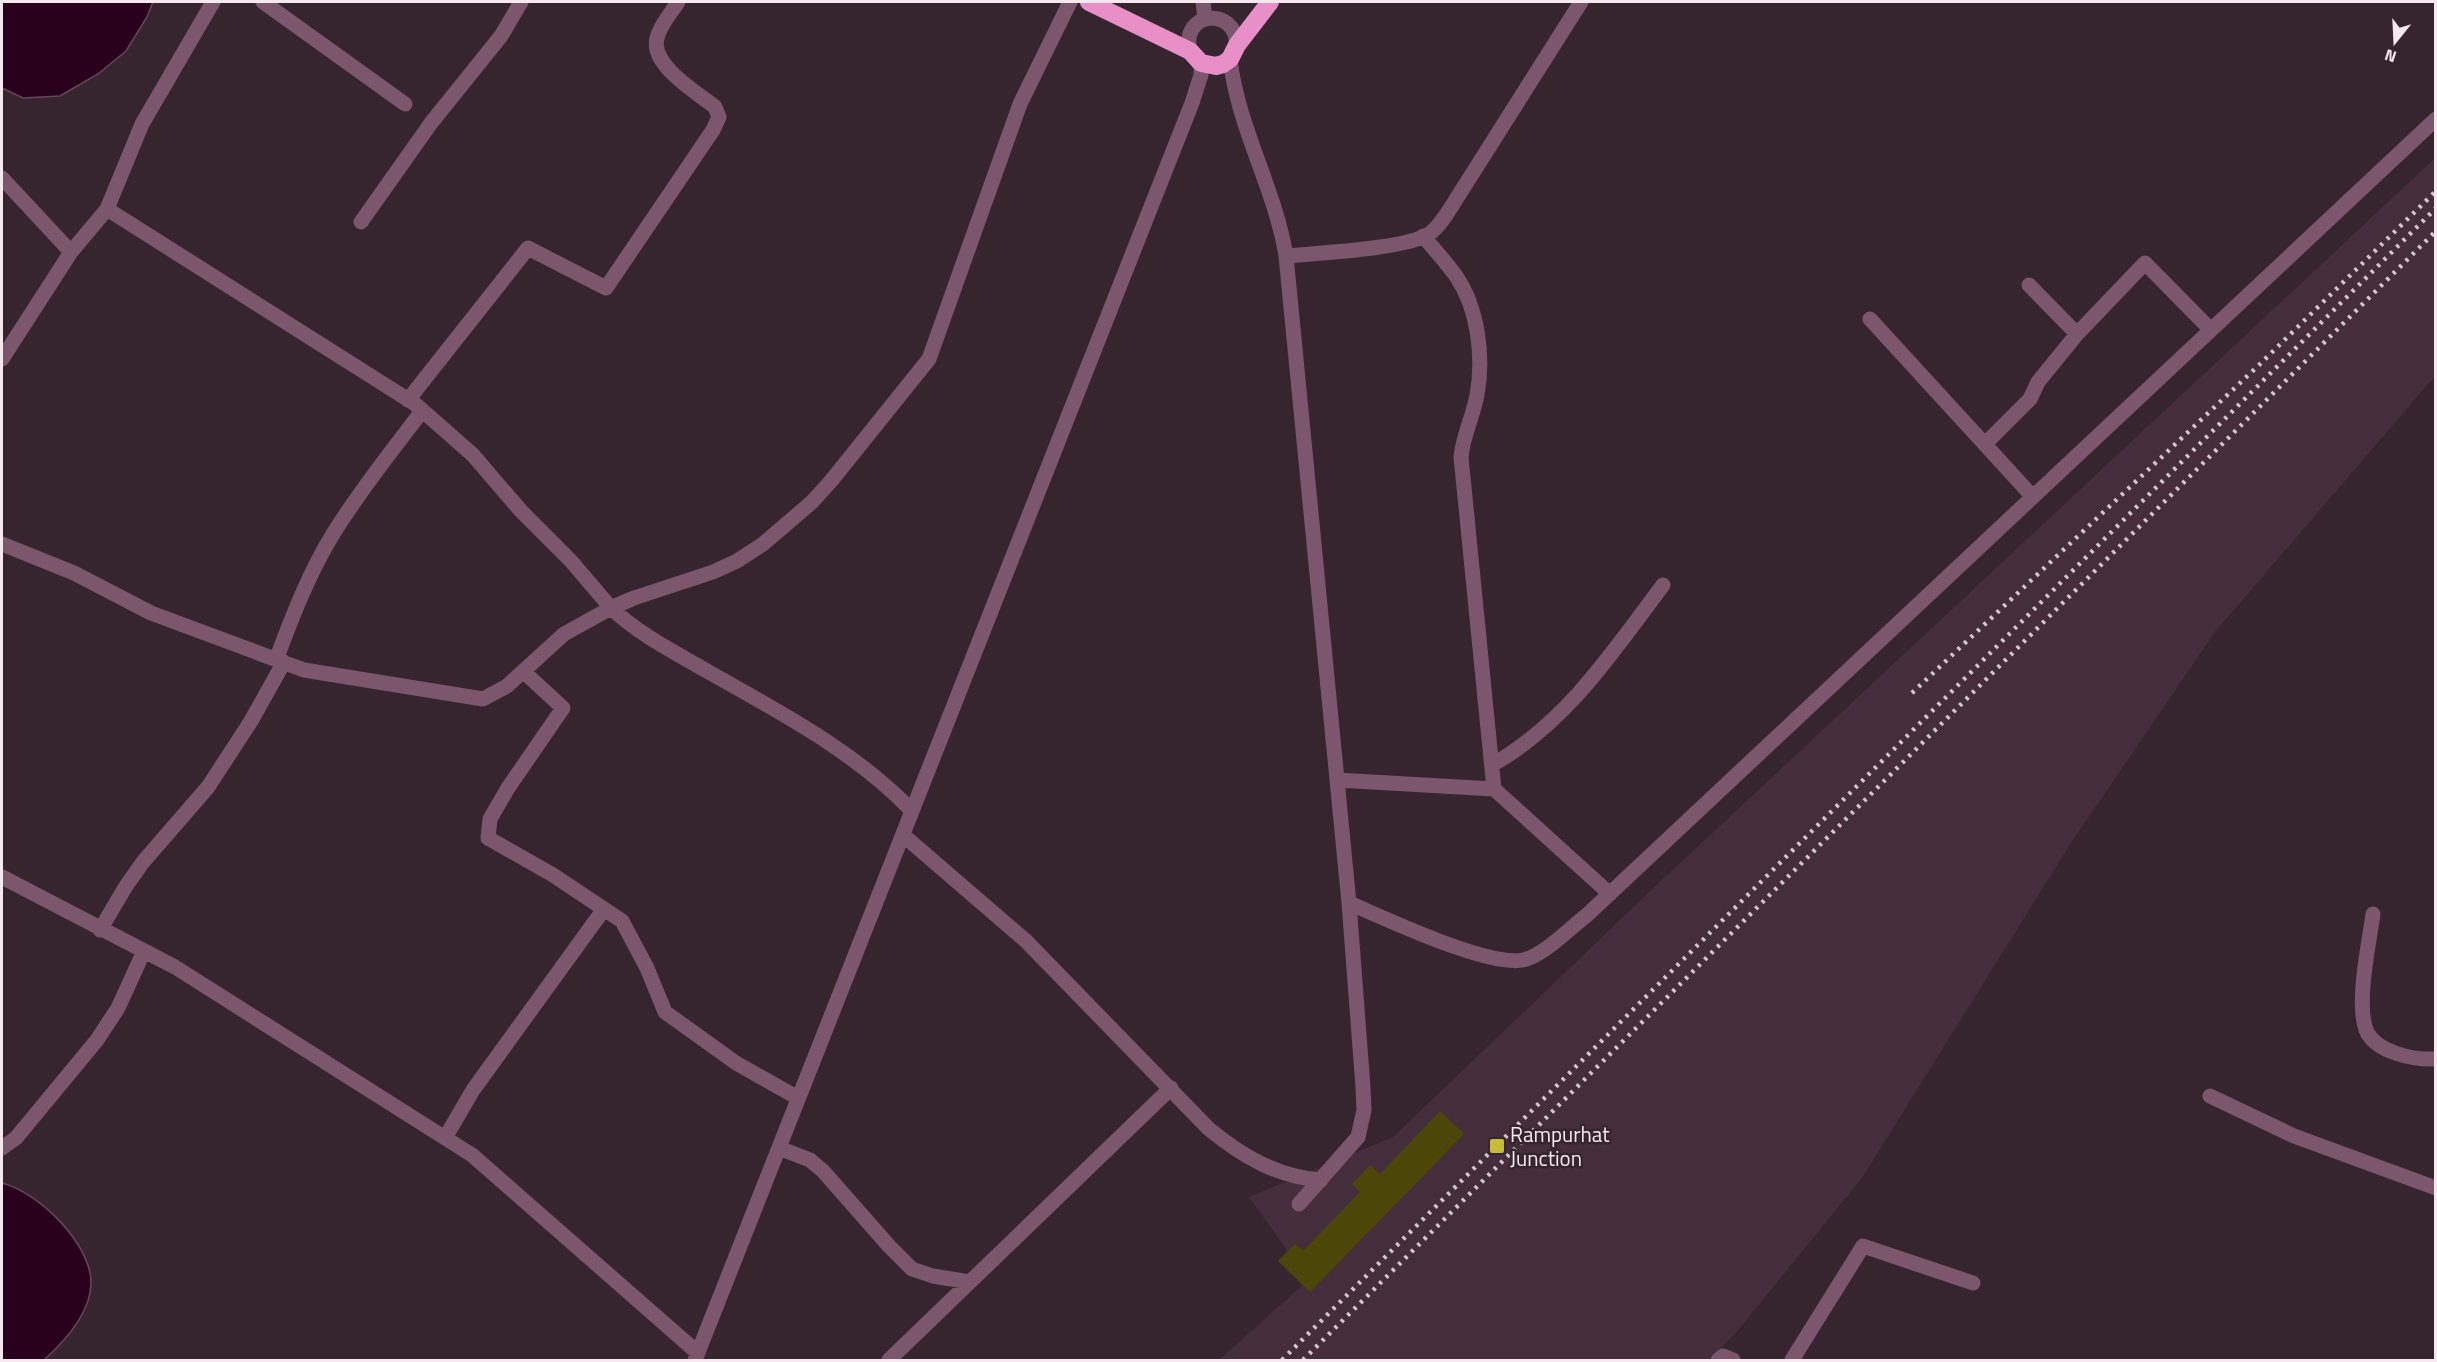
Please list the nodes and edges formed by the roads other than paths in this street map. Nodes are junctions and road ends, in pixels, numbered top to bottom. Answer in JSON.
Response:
{"nodes":[{"id":1,"x":213,"y":2,"type":"edge"},
{"id":2,"x":263,"y":2,"type":"edge"},
{"id":3,"x":521,"y":2,"type":"edge"},
{"id":4,"x":678,"y":2,"type":"edge"},
{"id":5,"x":1071,"y":2,"type":"edge"},
{"id":6,"x":1089,"y":2,"type":"edge"},
{"id":7,"x":1203,"y":2,"type":"edge"},
{"id":8,"x":1270,"y":2,"type":"edge"},
{"id":9,"x":1581,"y":2,"type":"edge"},
{"id":10,"x":1205,"y":19,"type":"junction"},
{"id":11,"x":1233,"y":52,"type":"junction"},
{"id":12,"x":1195,"y":57,"type":"junction"},
{"id":13,"x":405,"y":104,"type":"dead end"},
{"id":14,"x":2436,"y":119,"type":"edge"},
{"id":15,"x":2,"y":178,"type":"edge"},
{"id":16,"x":107,"y":209,"type":"junction"},
{"id":17,"x":361,"y":222,"type":"dead end"},
{"id":18,"x":1424,"y":236,"type":"junction"},
{"id":19,"x":71,"y":252,"type":"junction"},
{"id":20,"x":1286,"y":256,"type":"junction"},
{"id":21,"x":2029,"y":285,"type":"dead end"},
{"id":22,"x":1870,"y":319,"type":"dead end"},
{"id":23,"x":2211,"y":330,"type":"junction"},
{"id":24,"x":2077,"y":334,"type":"junction"},
{"id":25,"x":2,"y":359,"type":"edge"},
{"id":26,"x":408,"y":400,"type":"junction"},
{"id":27,"x":422,"y":411,"type":"junction"},
{"id":28,"x":1985,"y":444,"type":"junction"},
{"id":29,"x":2033,"y":497,"type":"junction"},
{"id":30,"x":2,"y":544,"type":"edge"},
{"id":31,"x":1663,"y":585,"type":"dead end"},
{"id":32,"x":611,"y":609,"type":"junction"},
{"id":33,"x":280,"y":661,"type":"junction"},
{"id":34,"x":524,"y":672,"type":"junction"},
{"id":35,"x":1492,"y":765,"type":"junction"},
{"id":36,"x":1337,"y":780,"type":"junction"},
{"id":37,"x":1494,"y":789,"type":"junction"},
{"id":38,"x":912,"y":811,"type":"junction"},
{"id":39,"x":903,"y":835,"type":"junction"},
{"id":40,"x":2,"y":877,"type":"edge"},
{"id":41,"x":1610,"y":894,"type":"junction"},
{"id":42,"x":1349,"y":903,"type":"junction"},
{"id":43,"x":604,"y":909,"type":"junction"},
{"id":44,"x":2373,"y":914,"type":"dead end"},
{"id":45,"x":100,"y":930,"type":"junction"},
{"id":46,"x":144,"y":951,"type":"junction"},
{"id":47,"x":2436,"y":1059,"type":"edge"},
{"id":48,"x":1171,"y":1088,"type":"junction"},
{"id":49,"x":2210,"y":1096,"type":"dead end"},
{"id":50,"x":798,"y":1098,"type":"junction"},
{"id":51,"x":445,"y":1138,"type":"junction"},
{"id":52,"x":2,"y":1148,"type":"edge"},
{"id":53,"x":779,"y":1148,"type":"junction"},
{"id":54,"x":1321,"y":1180,"type":"junction"},
{"id":55,"x":2436,"y":1188,"type":"edge"},
{"id":56,"x":1299,"y":1204,"type":"dead end"},
{"id":57,"x":970,"y":1282,"type":"junction"},
{"id":58,"x":1973,"y":1283,"type":"dead end"},
{"id":59,"x":696,"y":1357,"type":"edge"},
{"id":60,"x":889,"y":1360,"type":"edge"},
{"id":61,"x":1718,"y":1360,"type":"edge"},
{"id":62,"x":1733,"y":1360,"type":"edge"},
{"id":63,"x":1792,"y":1360,"type":"edge"}],
"edges":[{"from":1,"to":16,"type":"street"},
{"from":2,"to":13,"type":"street"},
{"from":3,"to":17,"type":"street"},
{"from":4,"to":26,"type":"street"},
{"from":5,"to":32,"type":"street"},
{"from":6,"to":12,"type":"highway"},
{"from":7,"to":10,"type":"street"},
{"from":8,"to":11,"type":"highway"},
{"from":9,"to":18,"type":"street"},
{"from":10,"to":11,"type":"street"},
{"from":10,"to":12,"type":"street"},
{"from":11,"to":12,"type":"highway"},
{"from":11,"to":20,"type":"street"},
{"from":12,"to":38,"type":"street"},
{"from":14,"to":23,"type":"street"},
{"from":15,"to":19,"type":"street"},
{"from":16,"to":19,"type":"street"},
{"from":16,"to":26,"type":"street"},
{"from":18,"to":20,"type":"street"},
{"from":18,"to":35,"type":"street"},
{"from":19,"to":25,"type":"street"},
{"from":20,"to":36,"type":"street"},
{"from":21,"to":24,"type":"street"},
{"from":22,"to":28,"type":"street"},
{"from":23,"to":24,"type":"street"},
{"from":23,"to":29,"type":"street"},
{"from":24,"to":28,"type":"street"},
{"from":26,"to":27,"type":"street"},
{"from":27,"to":32,"type":"street"},
{"from":27,"to":33,"type":"street"},
{"from":28,"to":29,"type":"street"},
{"from":29,"to":41,"type":"street"},
{"from":30,"to":33,"type":"street"},
{"from":31,"to":35,"type":"street"},
{"from":32,"to":34,"type":"street"},
{"from":32,"to":38,"type":"street"},
{"from":33,"to":34,"type":"street"},
{"from":33,"to":45,"type":"street"},
{"from":34,"to":43,"type":"street"},
{"from":35,"to":37,"type":"street"},
{"from":36,"to":37,"type":"street"},
{"from":36,"to":42,"type":"street"},
{"from":37,"to":41,"type":"street"},
{"from":38,"to":39,"type":"street"},
{"from":39,"to":48,"type":"street"},
{"from":39,"to":50,"type":"street"},
{"from":40,"to":45,"type":"street"},
{"from":41,"to":42,"type":"street"},
{"from":42,"to":54,"type":"street"},
{"from":43,"to":50,"type":"street"},
{"from":43,"to":51,"type":"street"},
{"from":44,"to":47,"type":"street"},
{"from":45,"to":46,"type":"street"},
{"from":46,"to":51,"type":"street"},
{"from":46,"to":52,"type":"street"},
{"from":48,"to":54,"type":"street"},
{"from":48,"to":57,"type":"street"},
{"from":49,"to":55,"type":"street"},
{"from":50,"to":53,"type":"street"},
{"from":51,"to":59,"type":"street"},
{"from":53,"to":57,"type":"street"},
{"from":53,"to":59,"type":"street"},
{"from":54,"to":56,"type":"street"},
{"from":57,"to":60,"type":"street"},
{"from":58,"to":63,"type":"street"},
{"from":61,"to":62,"type":"street"}]}
